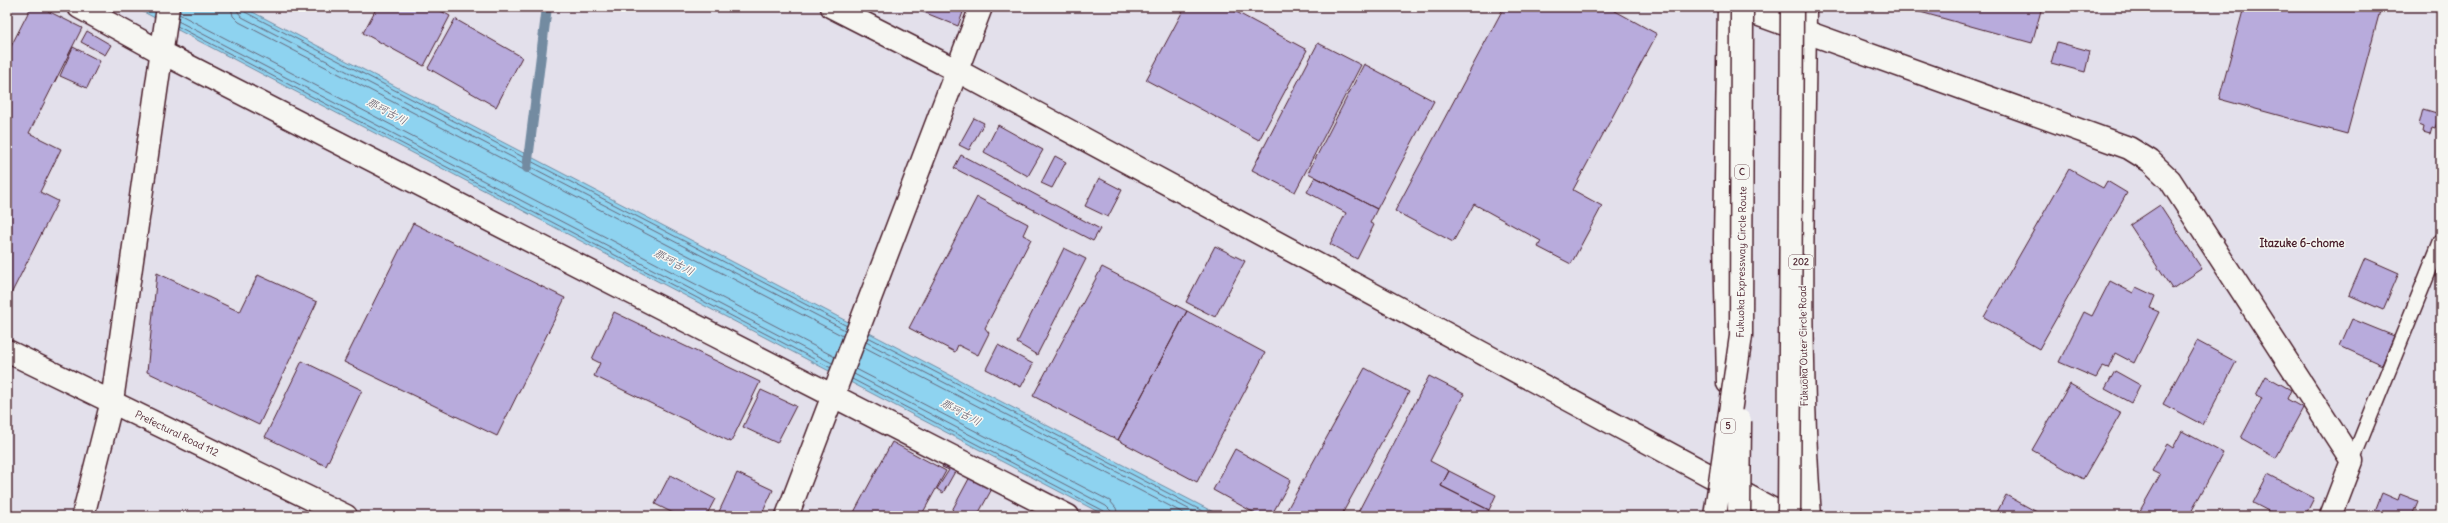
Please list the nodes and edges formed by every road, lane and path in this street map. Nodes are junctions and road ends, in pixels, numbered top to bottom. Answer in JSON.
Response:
{"nodes":[{"id":1,"x":79,"y":7,"type":"edge"},
{"id":2,"x":168,"y":7,"type":"edge"},
{"id":3,"x":832,"y":7,"type":"edge"},
{"id":4,"x":981,"y":7,"type":"edge"},
{"id":5,"x":1729,"y":7,"type":"edge"},
{"id":6,"x":1737,"y":7,"type":"edge"},
{"id":7,"x":1742,"y":7,"type":"edge"},
{"id":8,"x":1792,"y":7,"type":"edge"},
{"id":9,"x":1805,"y":7,"type":"edge"},
{"id":10,"x":1805,"y":32,"type":"junction"},
{"id":11,"x":161,"y":52,"type":"junction"},
{"id":12,"x":956,"y":70,"type":"junction"},
{"id":13,"x":2441,"y":241,"type":"edge"},
{"id":14,"x":1741,"y":336,"type":"junction"},
{"id":15,"x":7,"y":351,"type":"edge"},
{"id":16,"x":833,"y":396,"type":"junction"},
{"id":17,"x":112,"y":401,"type":"junction"},
{"id":18,"x":2352,"y":461,"type":"junction"},
{"id":19,"x":1730,"y":487,"type":"junction"},
{"id":20,"x":83,"y":516,"type":"edge"},
{"id":21,"x":346,"y":516,"type":"edge"},
{"id":22,"x":787,"y":516,"type":"edge"},
{"id":23,"x":1068,"y":516,"type":"edge"},
{"id":24,"x":1715,"y":516,"type":"edge"},
{"id":25,"x":1730,"y":516,"type":"edge"},
{"id":26,"x":1739,"y":516,"type":"edge"},
{"id":27,"x":1785,"y":516,"type":"edge"},
{"id":28,"x":1789,"y":516,"type":"edge"},
{"id":29,"x":1810,"y":516,"type":"edge"},
{"id":30,"x":2331,"y":516,"type":"edge"}],
"edges":[{"from":1,"to":11,"type":"main road"},
{"from":2,"to":11,"type":"main road"},
{"from":3,"to":12,"type":"main road"},
{"from":4,"to":12,"type":"main road"},
{"from":5,"to":19,"type":"main road"},
{"from":6,"to":10,"type":"main road"},
{"from":7,"to":14,"type":"main road","name":"Fukuoka Expressway Circle Route","number":"C","bridge":true},
{"from":8,"to":28,"type":"main road","bridge":true},
{"from":9,"to":10,"type":"main road","name":"Fukuoka Outer Circle Road","number":"202"},
{"from":10,"to":18,"type":"main road"},
{"from":10,"to":29,"type":"main road","name":"Fukuoka Outer Circle Road","number":"202"},
{"from":11,"to":16,"type":"main road"},
{"from":11,"to":17,"type":"main road"},
{"from":12,"to":16,"type":"main road"},
{"from":12,"to":19,"type":"main road"},
{"from":13,"to":18,"type":"lane"},
{"from":14,"to":24,"type":"main road","name":"Fukuoka Expressway Circle Route","number":"5","bridge":true},
{"from":14,"to":26,"type":"main road","bridge":true},
{"from":15,"to":17,"type":"main road","name":"Prefectural Road 112"},
{"from":16,"to":22,"type":"main road"},
{"from":16,"to":23,"type":"main road"},
{"from":17,"to":20,"type":"main road"},
{"from":17,"to":21,"type":"main road","name":"Prefectural Road 112"},
{"from":18,"to":30,"type":"main road"},
{"from":19,"to":25,"type":"main road"},
{"from":19,"to":27,"type":"main road"}]}
